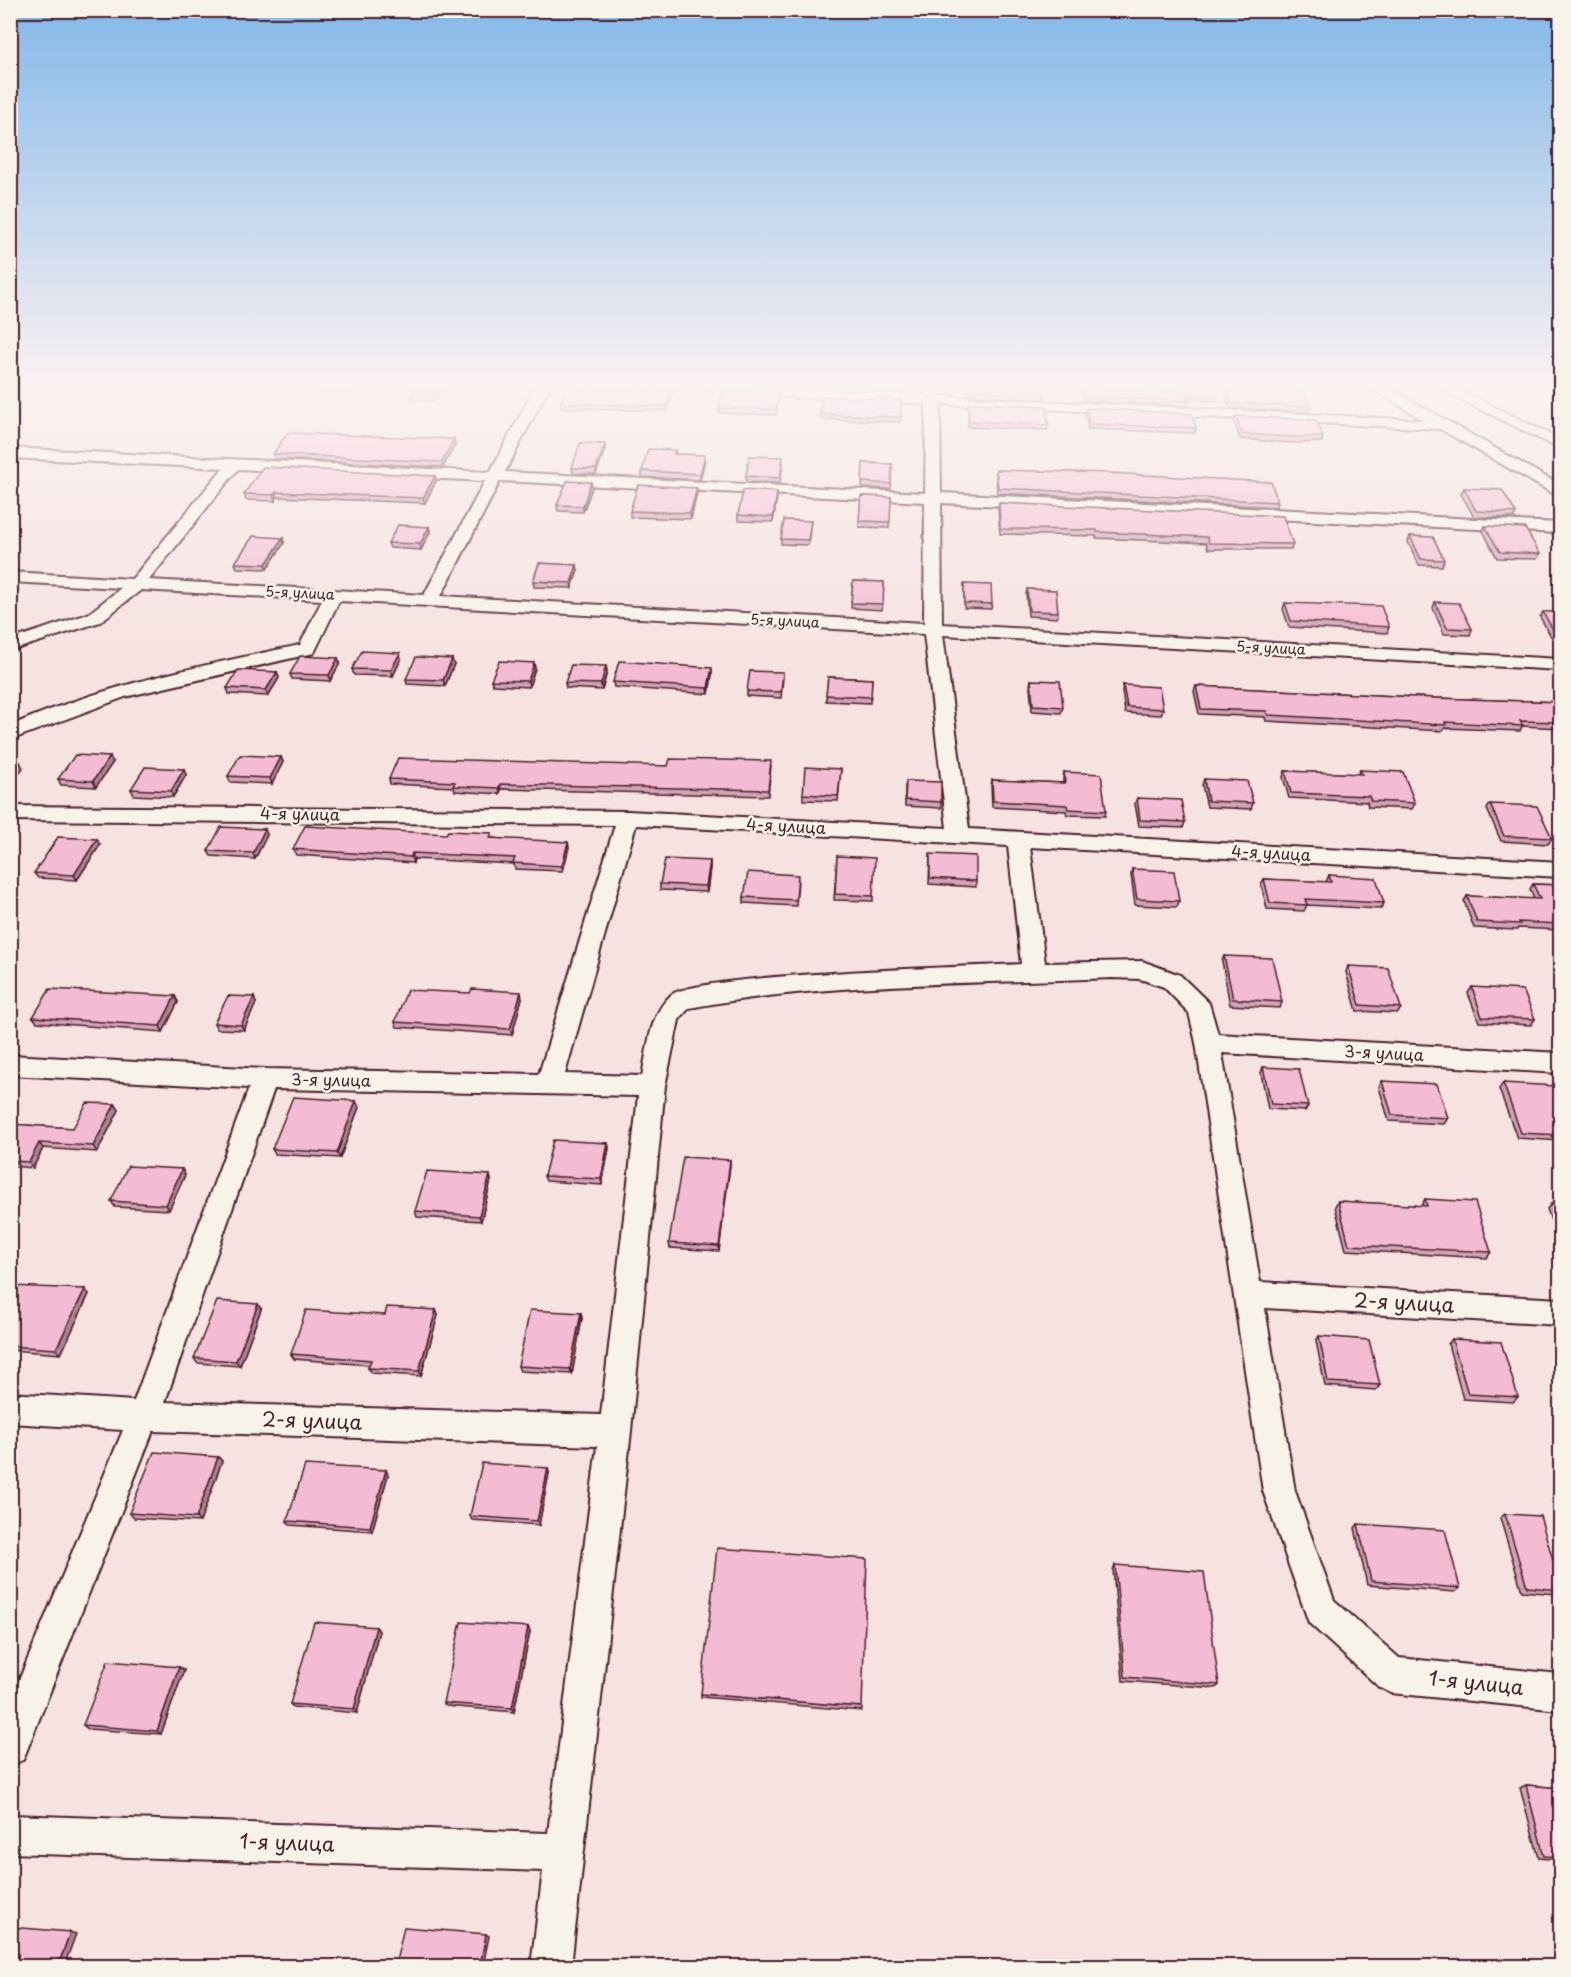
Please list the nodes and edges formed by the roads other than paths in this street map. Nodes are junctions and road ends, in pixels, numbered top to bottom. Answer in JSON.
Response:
{"nodes":[{"id":1,"x":220,"y":481,"type":"edge"},
{"id":2,"x":490,"y":481,"type":"edge"},
{"id":3,"x":593,"y":481,"type":"edge"},
{"id":4,"x":932,"y":481,"type":"edge"},
{"id":5,"x":1543,"y":481,"type":"edge"},
{"id":6,"x":1560,"y":491,"type":"edge"},
{"id":7,"x":932,"y":499,"type":"junction"},
{"id":8,"x":1560,"y":528,"type":"edge"},
{"id":9,"x":10,"y":577,"type":"edge"},
{"id":10,"x":136,"y":585,"type":"junction"},
{"id":11,"x":334,"y":594,"type":"junction"},
{"id":12,"x":429,"y":600,"type":"junction"},
{"id":13,"x":933,"y":630,"type":"junction"},
{"id":14,"x":10,"y":646,"type":"edge"},
{"id":15,"x":1560,"y":664,"type":"edge"},
{"id":16,"x":10,"y":734,"type":"edge"},
{"id":17,"x":10,"y":813,"type":"edge"},
{"id":18,"x":628,"y":818,"type":"junction"},
{"id":19,"x":959,"y":835,"type":"junction"},
{"id":20,"x":1018,"y":838,"type":"junction"},
{"id":21,"x":1560,"y":869,"type":"edge"},
{"id":22,"x":1034,"y":973,"type":"junction"},
{"id":23,"x":1208,"y":1043,"type":"junction"},
{"id":24,"x":1560,"y":1063,"type":"edge"},
{"id":25,"x":10,"y":1065,"type":"edge"},
{"id":26,"x":266,"y":1078,"type":"junction"},
{"id":27,"x":549,"y":1084,"type":"junction"},
{"id":28,"x":651,"y":1086,"type":"junction"},
{"id":29,"x":1248,"y":1294,"type":"junction"},
{"id":30,"x":1560,"y":1312,"type":"edge"},
{"id":31,"x":10,"y":1408,"type":"edge"},
{"id":32,"x":144,"y":1416,"type":"junction"},
{"id":33,"x":615,"y":1431,"type":"junction"},
{"id":34,"x":1560,"y":1692,"type":"edge"},
{"id":35,"x":10,"y":1747,"type":"edge"},
{"id":36,"x":10,"y":1834,"type":"edge"},
{"id":37,"x":564,"y":1853,"type":"junction"},
{"id":38,"x":551,"y":1966,"type":"edge"}],
"edges":[{"from":1,"to":10,"type":"street"},
{"from":2,"to":12,"type":"street"},
{"from":3,"to":7,"type":"street"},
{"from":4,"to":7,"type":"street"},
{"from":5,"to":6,"type":"street"},
{"from":7,"to":8,"type":"street"},
{"from":7,"to":13,"type":"street"},
{"from":9,"to":10,"type":"street","name":"5-я улица"},
{"from":10,"to":11,"type":"street","name":"5-я улица"},
{"from":10,"to":14,"type":"street"},
{"from":11,"to":12,"type":"street","name":"5-я улица"},
{"from":11,"to":16,"type":"street"},
{"from":12,"to":13,"type":"street","name":"5-я улица"},
{"from":13,"to":15,"type":"street","name":"5-я улица"},
{"from":13,"to":19,"type":"street"},
{"from":17,"to":18,"type":"street","name":"4-я улица"},
{"from":18,"to":19,"type":"street","name":"4-я улица"},
{"from":18,"to":27,"type":"street"},
{"from":19,"to":20,"type":"street","name":"4-я улица"},
{"from":20,"to":21,"type":"street","name":"4-я улица"},
{"from":20,"to":22,"type":"street"},
{"from":22,"to":23,"type":"street"},
{"from":22,"to":28,"type":"street"},
{"from":23,"to":24,"type":"street","name":"3-я улица"},
{"from":23,"to":29,"type":"street"},
{"from":25,"to":26,"type":"street","name":"3-я улица"},
{"from":26,"to":27,"type":"street","name":"3-я улица"},
{"from":26,"to":32,"type":"street"},
{"from":27,"to":28,"type":"street","name":"3-я улица"},
{"from":28,"to":33,"type":"street"},
{"from":29,"to":30,"type":"street","name":"2-я улица"},
{"from":29,"to":34,"type":"street","name":"1-я улица"},
{"from":31,"to":32,"type":"street","name":"2-я улица"},
{"from":32,"to":33,"type":"street","name":"2-я улица"},
{"from":32,"to":35,"type":"street"},
{"from":33,"to":37,"type":"street"},
{"from":36,"to":37,"type":"street","name":"1-я улица"},
{"from":37,"to":38,"type":"street"}]}
